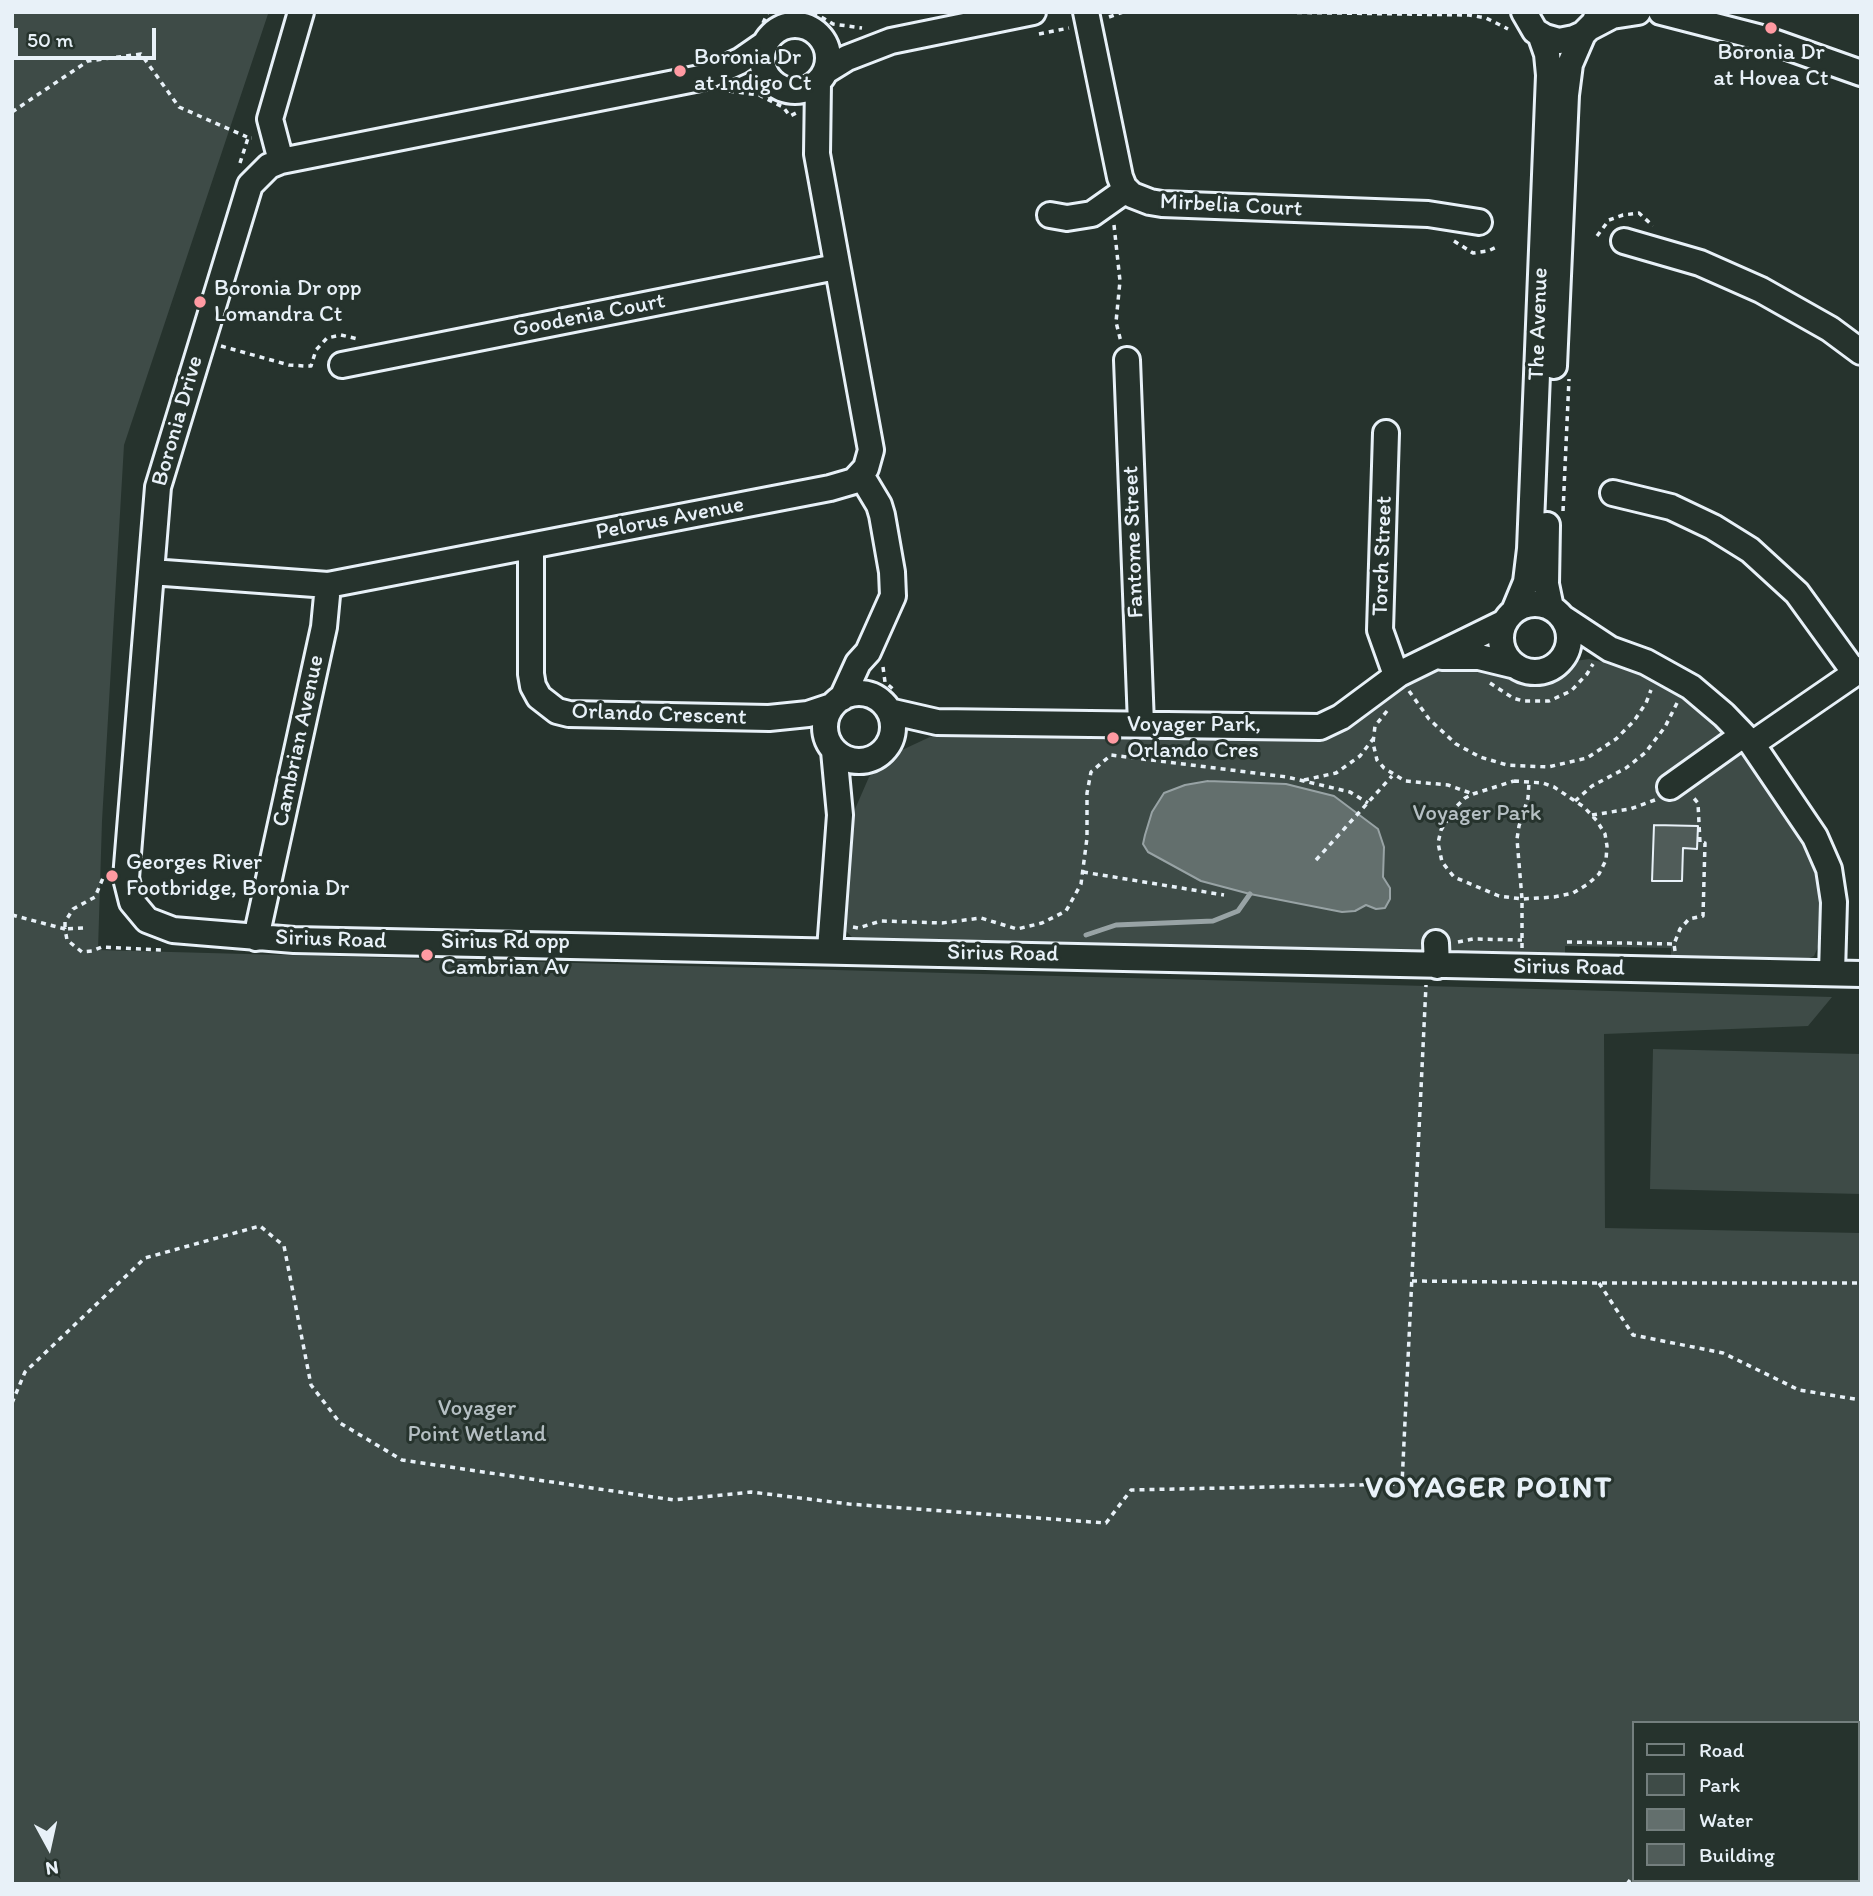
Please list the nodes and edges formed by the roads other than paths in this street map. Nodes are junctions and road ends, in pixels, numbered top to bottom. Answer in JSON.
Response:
{"nodes":[{"id":1,"x":301,"y":12,"type":"edge"},
{"id":2,"x":1638,"y":12,"type":"edge"},
{"id":3,"x":1661,"y":12,"type":"edge"},
{"id":4,"x":1690,"y":15,"type":"edge"},
{"id":5,"x":1087,"y":16,"type":"edge"},
{"id":6,"x":1523,"y":22,"type":"edge"},
{"id":7,"x":1033,"y":24,"type":"edge"},
{"id":8,"x":1591,"y":24,"type":"edge"},
{"id":9,"x":808,"y":25,"type":"edge"},
{"id":10,"x":770,"y":26,"type":"edge"},
{"id":11,"x":891,"y":41,"type":"junction"},
{"id":12,"x":1861,"y":73,"type":"edge"},
{"id":13,"x":705,"y":77,"type":"junction"},
{"id":14,"x":822,"y":77,"type":"junction"},
{"id":15,"x":778,"y":86,"type":"junction"},
{"id":16,"x":278,"y":150,"type":"junction"},
{"id":17,"x":817,"y":153,"type":"junction"},
{"id":18,"x":1126,"y":190,"type":"junction"},
{"id":19,"x":1050,"y":215,"type":"dead end"},
{"id":20,"x":1479,"y":222,"type":"dead end"},
{"id":21,"x":1624,"y":241,"type":"dead end"},
{"id":22,"x":836,"y":267,"type":"junction"},
{"id":23,"x":1861,"y":352,"type":"edge"},
{"id":24,"x":1127,"y":360,"type":"dead end"},
{"id":25,"x":342,"y":365,"type":"dead end"},
{"id":26,"x":1387,"y":433,"type":"dead end"},
{"id":27,"x":861,"y":475,"type":"junction"},
{"id":28,"x":1613,"y":493,"type":"dead end"},
{"id":29,"x":531,"y":546,"type":"junction"},
{"id":30,"x":151,"y":572,"type":"junction"},
{"id":31,"x":328,"y":585,"type":"junction"},
{"id":32,"x":1557,"y":613,"type":"junction"},
{"id":33,"x":1509,"y":617,"type":"junction"},
{"id":34,"x":876,"y":657,"type":"junction"},
{"id":35,"x":1434,"y":657,"type":"junction"},
{"id":36,"x":1601,"y":657,"type":"junction"},
{"id":37,"x":1562,"y":658,"type":"junction"},
{"id":38,"x":1516,"y":666,"type":"junction"},
{"id":39,"x":1858,"y":671,"type":"edge"},
{"id":40,"x":1399,"y":685,"type":"junction"},
{"id":41,"x":888,"y":700,"type":"junction"},
{"id":42,"x":837,"y":702,"type":"junction"},
{"id":43,"x":769,"y":718,"type":"junction"},
{"id":44,"x":937,"y":722,"type":"junction"},
{"id":45,"x":1141,"y":724,"type":"junction"},
{"id":46,"x":1747,"y":739,"type":"junction"},
{"id":47,"x":889,"y":744,"type":"junction"},
{"id":48,"x":830,"y":745,"type":"junction"},
{"id":49,"x":868,"y":760,"type":"junction"},
{"id":50,"x":1675,"y":784,"type":"road end"},
{"id":51,"x":840,"y":815,"type":"junction"},
{"id":52,"x":147,"y":920,"type":"joint"},
{"id":53,"x":256,"y":937,"type":"junction"},
{"id":54,"x":830,"y":950,"type":"junction"},
{"id":55,"x":1832,"y":973,"type":"junction"},
{"id":56,"x":1861,"y":974,"type":"edge"}],
"edges":[{"from":1,"to":16,"type":"street"},
{"from":2,"to":8,"type":"street"},
{"from":3,"to":4,"type":"street"},
{"from":4,"to":12,"type":"street"},
{"from":5,"to":18,"type":"street"},
{"from":6,"to":8,"type":"street"},
{"from":6,"to":33,"type":"street","name":"The Avenue"},
{"from":7,"to":11,"type":"street"},
{"from":8,"to":32,"type":"street","name":"The Avenue"},
{"from":9,"to":10,"type":"street"},
{"from":9,"to":11,"type":"street"},
{"from":9,"to":14,"type":"street"},
{"from":10,"to":13,"type":"street","name":"Boronia Drive"},
{"from":10,"to":15,"type":"street"},
{"from":11,"to":14,"type":"street"},
{"from":13,"to":15,"type":"street","name":"Boronia Drive"},
{"from":13,"to":16,"type":"street","name":"Boronia Drive"},
{"from":14,"to":15,"type":"street"},
{"from":14,"to":17,"type":"street"},
{"from":15,"to":17,"type":"street"},
{"from":16,"to":30,"type":"street","name":"Boronia Drive"},
{"from":17,"to":22,"type":"street"},
{"from":18,"to":19,"type":"street"},
{"from":18,"to":20,"type":"street","name":"Mirbelia Court"},
{"from":21,"to":23,"type":"street"},
{"from":22,"to":25,"type":"street","name":"Goodenia Court"},
{"from":22,"to":27,"type":"street"},
{"from":24,"to":45,"type":"street","name":"Fantome Street"},
{"from":26,"to":40,"type":"street","name":"Torch Street"},
{"from":27,"to":29,"type":"street","name":"Pelorus Avenue"},
{"from":27,"to":34,"type":"street"},
{"from":28,"to":39,"type":"street"},
{"from":29,"to":31,"type":"street","name":"Pelorus Avenue"},
{"from":29,"to":43,"type":"street","name":"Orlando Crescent"},
{"from":30,"to":31,"type":"street","name":"Pelorus Avenue"},
{"from":30,"to":52,"type":"street","name":"Boronia Drive"},
{"from":31,"to":53,"type":"street","name":"Cambrian Avenue"},
{"from":32,"to":33,"type":"street"},
{"from":32,"to":36,"type":"street"},
{"from":32,"to":37,"type":"street"},
{"from":33,"to":35,"type":"street"},
{"from":33,"to":38,"type":"street"},
{"from":34,"to":41,"type":"street"},
{"from":34,"to":42,"type":"street"},
{"from":35,"to":38,"type":"street"},
{"from":35,"to":40,"type":"street"},
{"from":36,"to":37,"type":"street"},
{"from":36,"to":46,"type":"street"},
{"from":37,"to":38,"type":"street"},
{"from":39,"to":46,"type":"street"},
{"from":40,"to":45,"type":"street"},
{"from":41,"to":42,"type":"street"},
{"from":41,"to":44,"type":"street"},
{"from":41,"to":47,"type":"street"},
{"from":42,"to":43,"type":"street","name":"Orlando Crescent"},
{"from":42,"to":48,"type":"street"},
{"from":43,"to":48,"type":"street","name":"Orlando Crescent"},
{"from":44,"to":45,"type":"street"},
{"from":44,"to":47,"type":"street"},
{"from":46,"to":50,"type":"street"},
{"from":46,"to":55,"type":"street"},
{"from":47,"to":49,"type":"street"},
{"from":48,"to":49,"type":"street"},
{"from":48,"to":51,"type":"street"},
{"from":49,"to":51,"type":"street"},
{"from":51,"to":54,"type":"street"},
{"from":52,"to":53,"type":"street","name":"Sirius Road"},
{"from":53,"to":54,"type":"street","name":"Sirius Road"},
{"from":54,"to":55,"type":"street","name":"Sirius Road"},
{"from":55,"to":56,"type":"street","name":"Sirius Road"}]}
